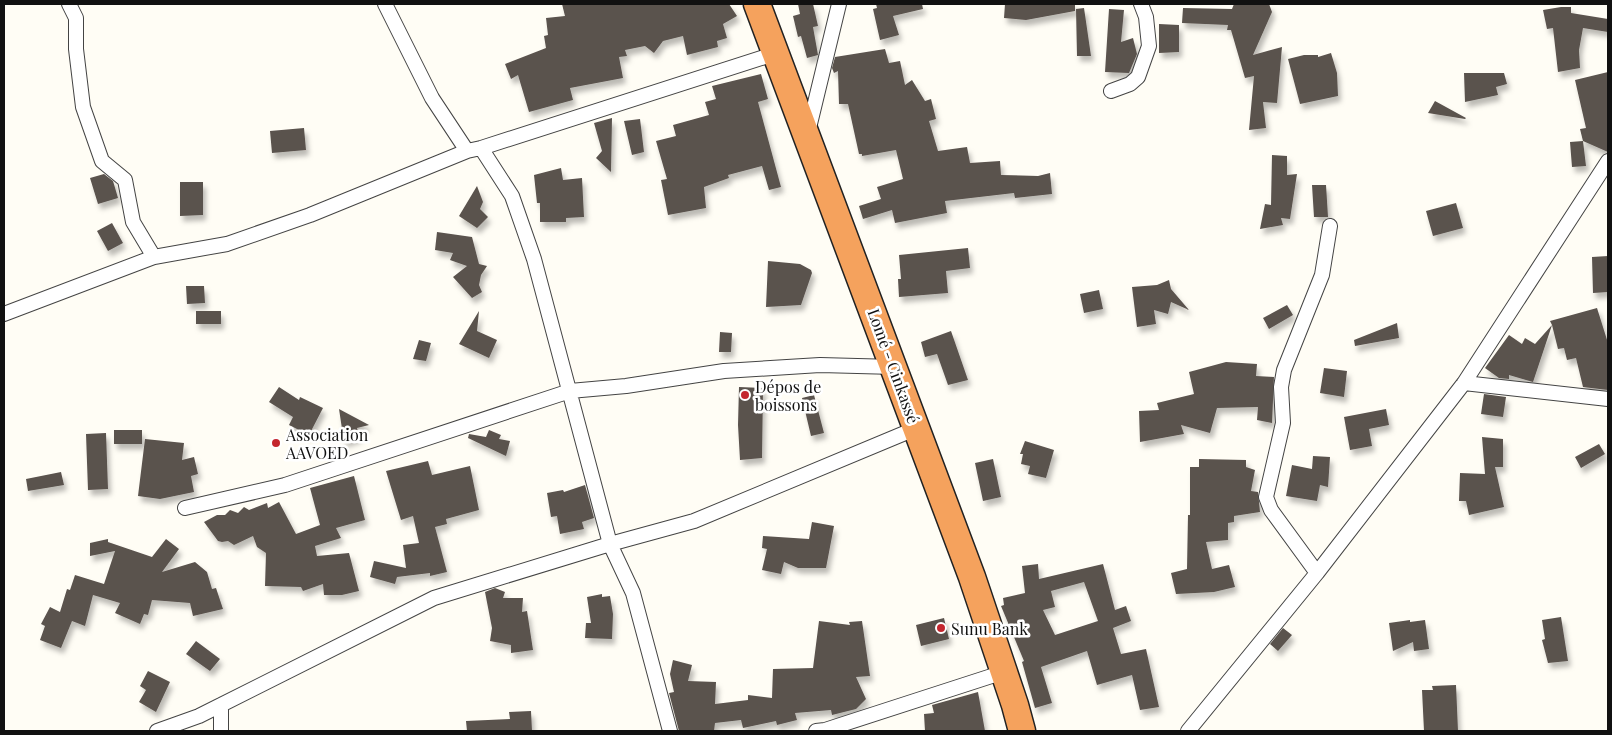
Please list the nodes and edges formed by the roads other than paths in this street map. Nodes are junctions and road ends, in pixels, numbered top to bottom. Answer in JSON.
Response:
{"nodes":[{"id":1,"x":70,"y":4,"type":"edge"},
{"id":2,"x":385,"y":4,"type":"edge"},
{"id":3,"x":757,"y":4,"type":"edge"},
{"id":4,"x":839,"y":4,"type":"edge"},
{"id":5,"x":1141,"y":4,"type":"edge"},
{"id":6,"x":774,"y":54,"type":"junction"},
{"id":7,"x":1112,"y":91,"type":"dead end"},
{"id":8,"x":807,"y":133,"type":"junction"},
{"id":9,"x":474,"y":149,"type":"junction"},
{"id":10,"x":1608,"y":161,"type":"edge"},
{"id":11,"x":1330,"y":226,"type":"dead end"},
{"id":12,"x":154,"y":257,"type":"junction"},
{"id":13,"x":4,"y":314,"type":"edge"},
{"id":14,"x":895,"y":367,"type":"junction"},
{"id":15,"x":1464,"y":383,"type":"junction"},
{"id":16,"x":570,"y":391,"type":"junction"},
{"id":17,"x":1608,"y":399,"type":"edge"},
{"id":18,"x":917,"y":428,"type":"junction"},
{"id":19,"x":185,"y":508,"type":"dead end"},
{"id":20,"x":610,"y":544,"type":"junction"},
{"id":21,"x":1318,"y":573,"type":"junction"},
{"id":22,"x":1004,"y":672,"type":"junction"},
{"id":23,"x":221,"y":705,"type":"junction"},
{"id":24,"x":157,"y":731,"type":"edge"},
{"id":25,"x":221,"y":731,"type":"edge"},
{"id":26,"x":670,"y":731,"type":"edge"},
{"id":27,"x":816,"y":731,"type":"edge"},
{"id":28,"x":1022,"y":731,"type":"edge"},
{"id":29,"x":1188,"y":731,"type":"edge"}],
"edges":[{"from":1,"to":12,"type":"street"},
{"from":2,"to":9,"type":"street"},
{"from":3,"to":6,"type":"highway","name":"Lomé - Cinkassé"},
{"from":4,"to":8,"type":"street"},
{"from":5,"to":7,"type":"street"},
{"from":6,"to":8,"type":"highway","name":"Lomé - Cinkassé"},
{"from":6,"to":9,"type":"street"},
{"from":8,"to":14,"type":"highway","name":"Lomé - Cinkassé"},
{"from":9,"to":12,"type":"street"},
{"from":9,"to":16,"type":"street"},
{"from":10,"to":15,"type":"street"},
{"from":11,"to":21,"type":"street"},
{"from":12,"to":13,"type":"street"},
{"from":14,"to":16,"type":"street"},
{"from":14,"to":18,"type":"highway","name":"Lomé - Cinkassé"},
{"from":15,"to":17,"type":"street"},
{"from":15,"to":21,"type":"street"},
{"from":16,"to":19,"type":"street"},
{"from":16,"to":20,"type":"street"},
{"from":18,"to":20,"type":"street"},
{"from":18,"to":22,"type":"highway","name":"Lomé - Cinkassé"},
{"from":20,"to":23,"type":"street"},
{"from":20,"to":26,"type":"street"},
{"from":21,"to":29,"type":"street"},
{"from":22,"to":27,"type":"street"},
{"from":22,"to":28,"type":"highway","name":"Lomé - Cinkassé"},
{"from":23,"to":24,"type":"street"},
{"from":23,"to":25,"type":"street"}]}
